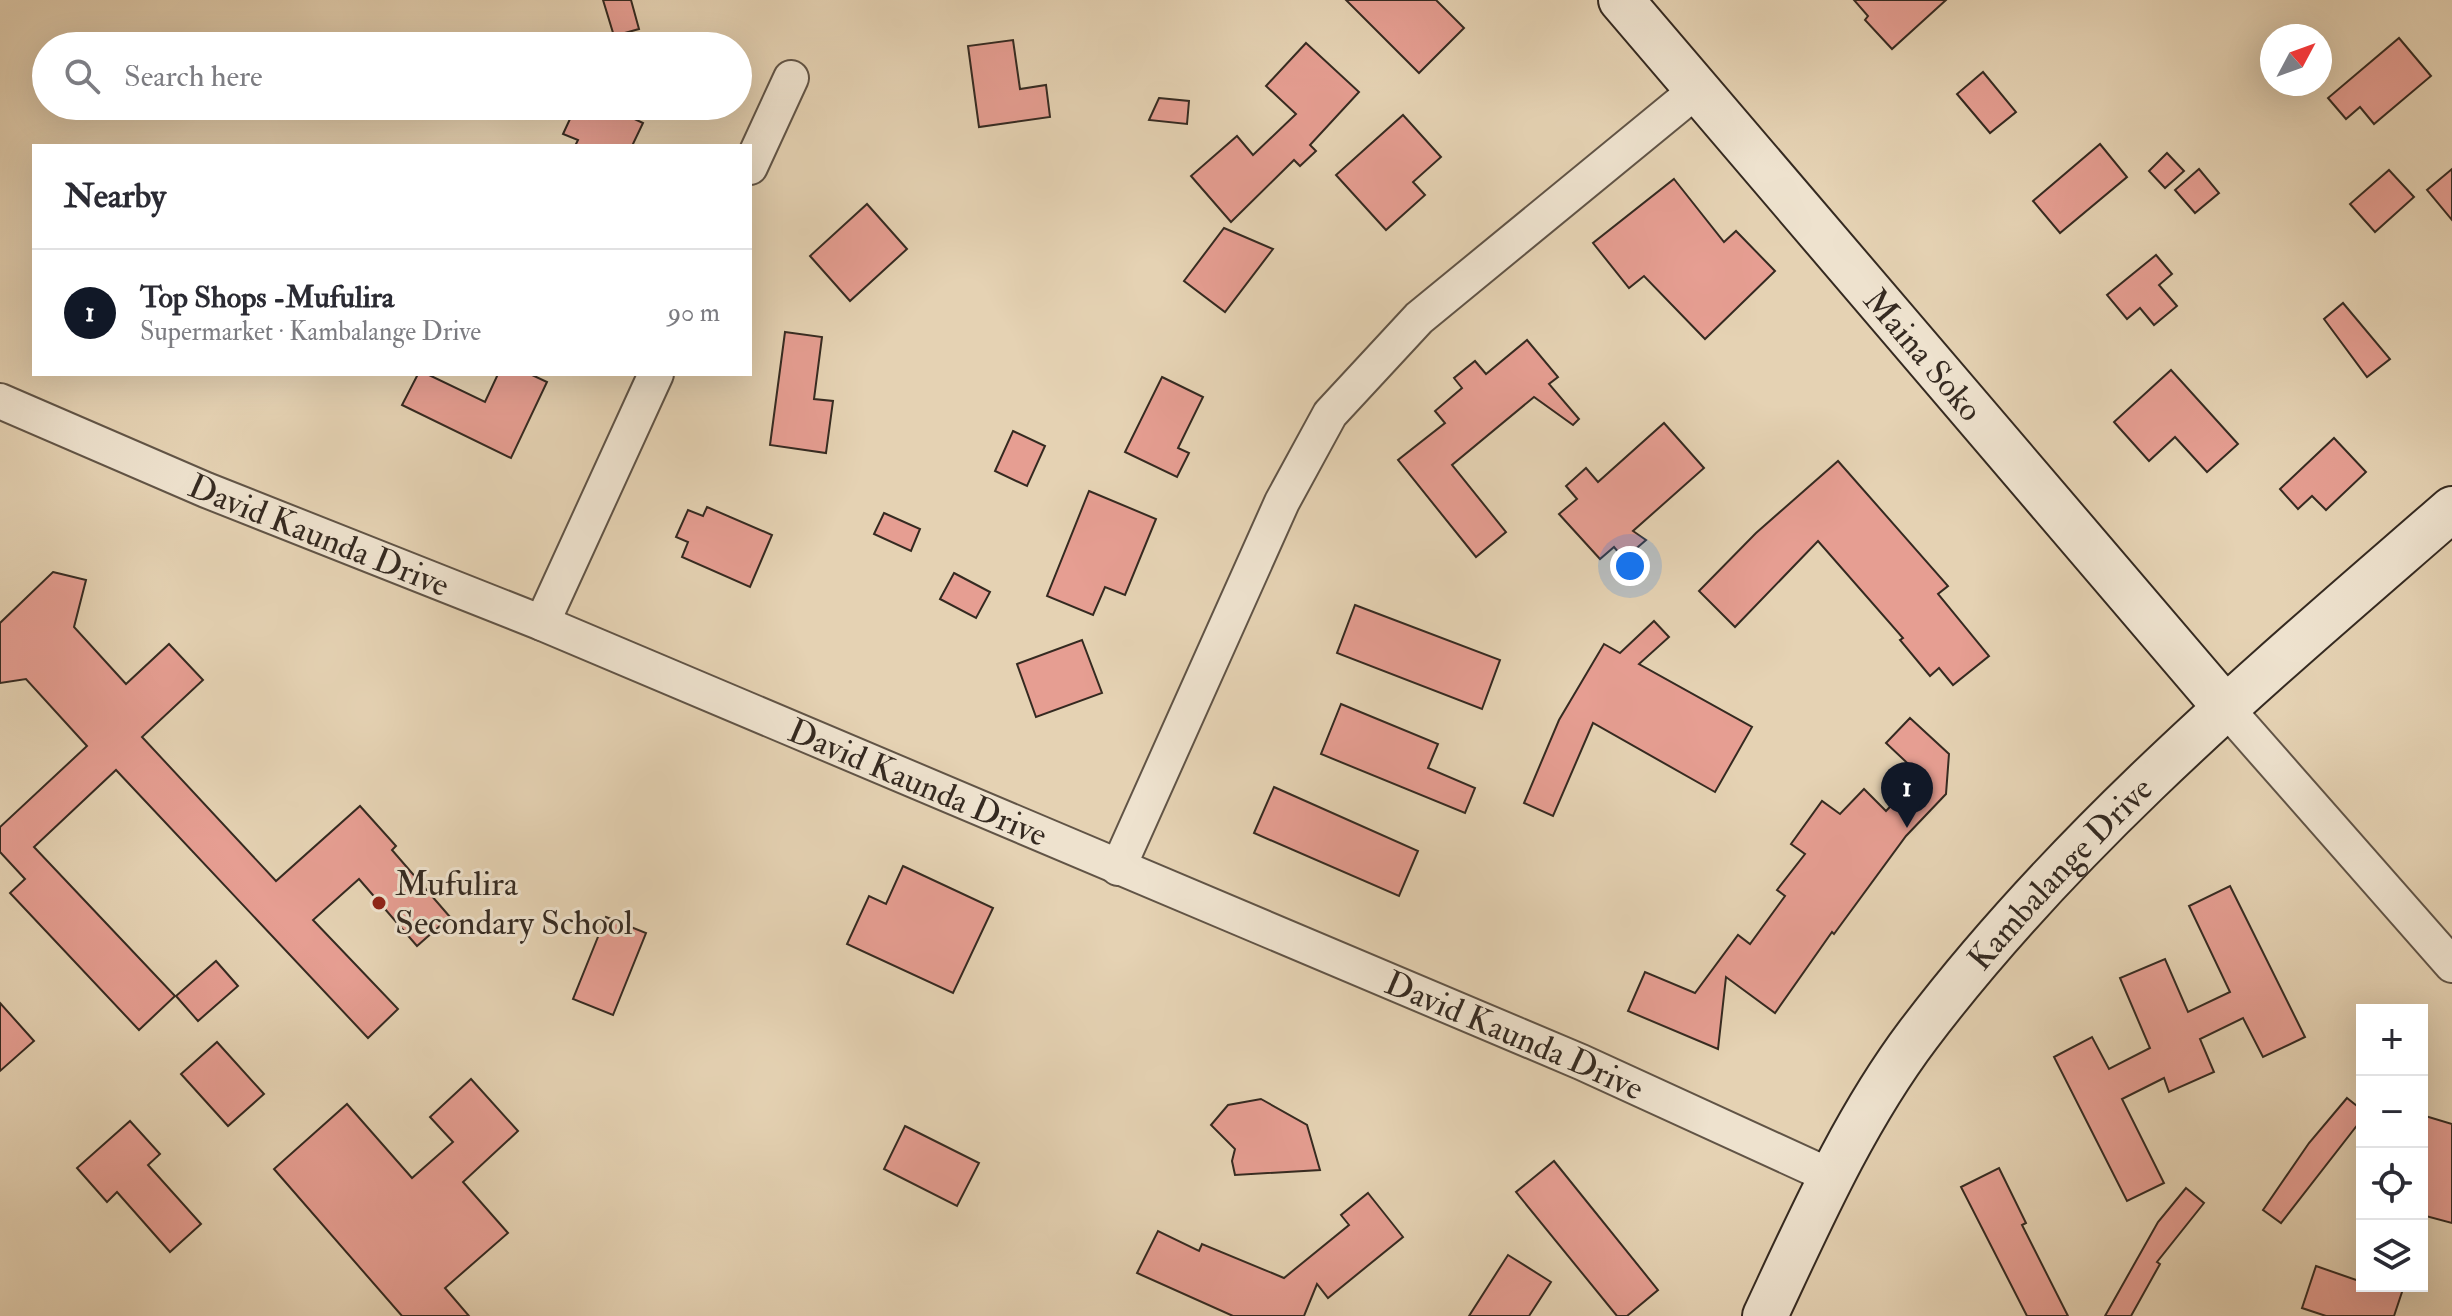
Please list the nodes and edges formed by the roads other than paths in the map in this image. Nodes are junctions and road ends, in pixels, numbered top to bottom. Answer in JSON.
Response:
{"nodes":[{"id":1,"x":1621,"y":0,"type":"edge"},
{"id":2,"x":791,"y":78,"type":"dead end"},
{"id":3,"x":1698,"y":89,"type":"junction"},
{"id":4,"x":752,"y":163,"type":"edge"},
{"id":5,"x":655,"y":376,"type":"edge"},
{"id":6,"x":0,"y":401,"type":"edge"},
{"id":7,"x":2452,"y":509,"type":"edge"},
{"id":8,"x":542,"y":623,"type":"junction"},
{"id":9,"x":2225,"y":707,"type":"junction"},
{"id":10,"x":1118,"y":868,"type":"junction"},
{"id":11,"x":2452,"y":965,"type":"edge"},
{"id":12,"x":1830,"y":1176,"type":"junction"},
{"id":13,"x":1765,"y":1316,"type":"edge"}],
"edges":[{"from":1,"to":3,"type":"street","name":"Maina Soko"},
{"from":2,"to":4,"type":"street"},
{"from":3,"to":9,"type":"street","name":"Maina Soko"},
{"from":3,"to":10,"type":"street"},
{"from":5,"to":8,"type":"street"},
{"from":6,"to":8,"type":"street","name":"David Kaunda Drive"},
{"from":7,"to":9,"type":"street","name":"Kambalange Drive"},
{"from":8,"to":10,"type":"street","name":"David Kaunda Drive"},
{"from":9,"to":11,"type":"street"},
{"from":9,"to":12,"type":"street","name":"Kambalange Drive"},
{"from":10,"to":12,"type":"street","name":"David Kaunda Drive"},
{"from":12,"to":13,"type":"street","name":"Kambalange Drive"}]}
